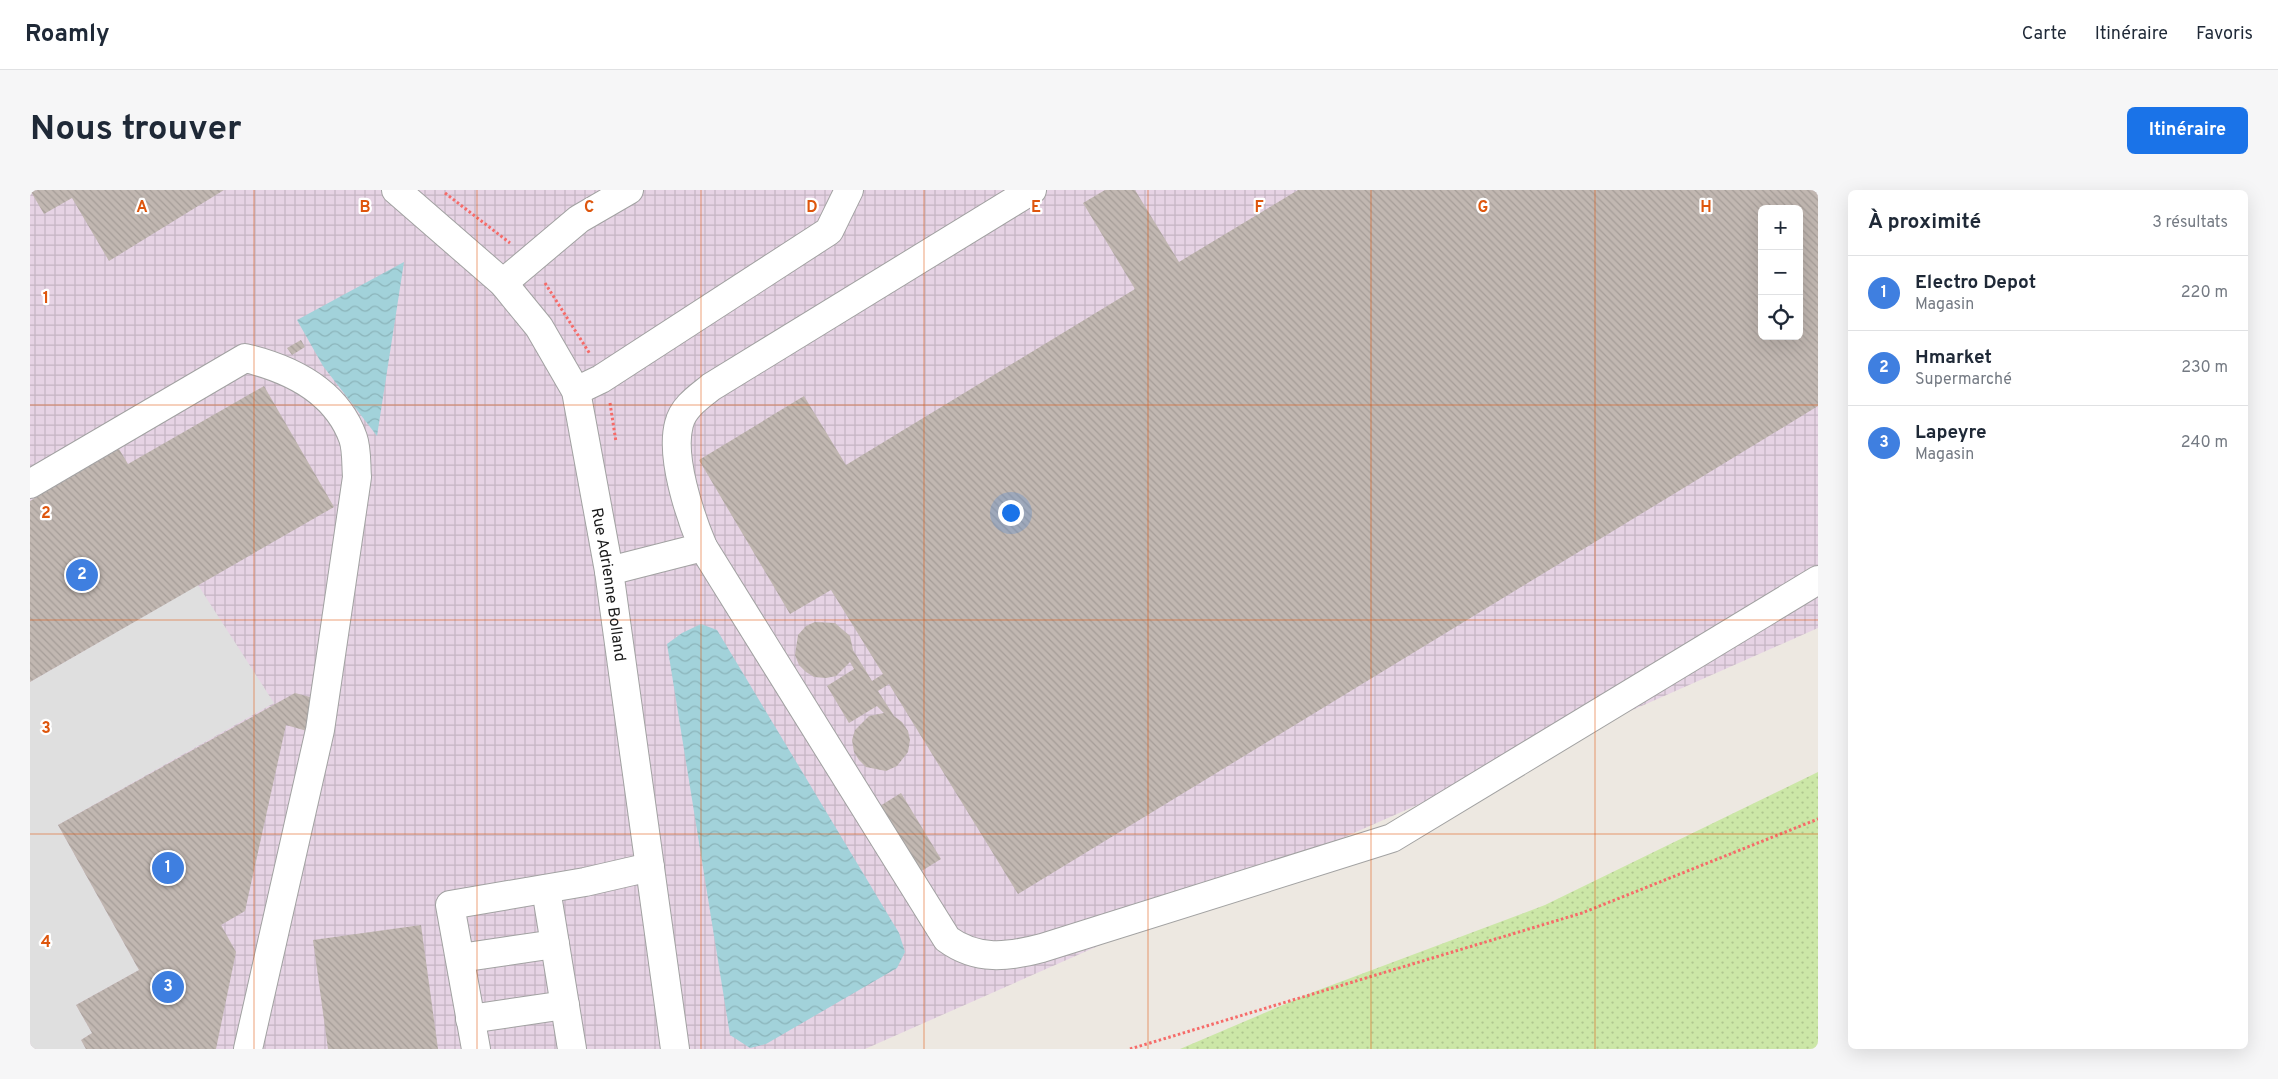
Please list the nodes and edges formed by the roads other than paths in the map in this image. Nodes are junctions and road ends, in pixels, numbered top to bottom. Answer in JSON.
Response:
{"nodes":[{"id":1,"x":396,"y":190,"type":"edge"},
{"id":2,"x":630,"y":190,"type":"edge"},
{"id":3,"x":849,"y":190,"type":"edge"},
{"id":4,"x":1032,"y":190,"type":"edge"},
{"id":5,"x":503,"y":283,"type":"junction"},
{"id":6,"x":576,"y":391,"type":"junction"},
{"id":7,"x":30,"y":484,"type":"edge"},
{"id":8,"x":703,"y":547,"type":"junction"},
{"id":9,"x":609,"y":571,"type":"junction"},
{"id":10,"x":1818,"y":580,"type":"edge"},
{"id":11,"x":650,"y":867,"type":"junction"},
{"id":12,"x":546,"y":889,"type":"junction"},
{"id":13,"x":555,"y":944,"type":"junction"},
{"id":14,"x":460,"y":958,"type":"junction"},
{"id":15,"x":564,"y":1005,"type":"junction"},
{"id":16,"x":470,"y":1019,"type":"junction"},
{"id":17,"x":248,"y":1049,"type":"edge"},
{"id":18,"x":476,"y":1049,"type":"edge"},
{"id":19,"x":572,"y":1049,"type":"edge"},
{"id":20,"x":675,"y":1049,"type":"edge"}],
"edges":[{"from":1,"to":5,"type":"street","name":"Rue Adrienne Bolland"},
{"from":2,"to":5,"type":"street"},
{"from":3,"to":6,"type":"street"},
{"from":4,"to":8,"type":"street"},
{"from":5,"to":6,"type":"street","name":"Rue Adrienne Bolland"},
{"from":6,"to":9,"type":"street","name":"Rue Adrienne Bolland"},
{"from":7,"to":17,"type":"street"},
{"from":8,"to":9,"type":"street"},
{"from":8,"to":10,"type":"street"},
{"from":9,"to":11,"type":"street","name":"Rue Adrienne Bolland"},
{"from":11,"to":12,"type":"street"},
{"from":11,"to":20,"type":"street","name":"Rue Adrienne Bolland"},
{"from":12,"to":13,"type":"street"},
{"from":12,"to":14,"type":"street"},
{"from":13,"to":14,"type":"street"},
{"from":13,"to":15,"type":"street"},
{"from":14,"to":16,"type":"street"},
{"from":15,"to":16,"type":"street"},
{"from":15,"to":19,"type":"street"},
{"from":16,"to":18,"type":"street"}]}
